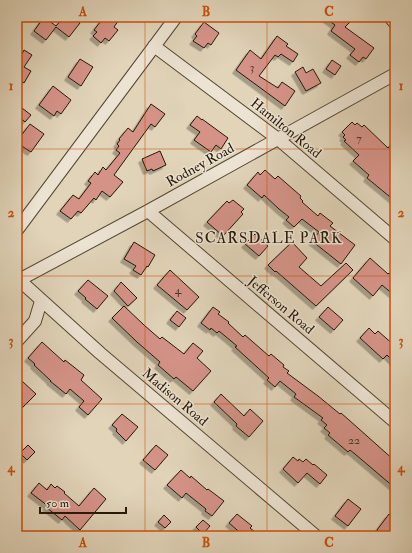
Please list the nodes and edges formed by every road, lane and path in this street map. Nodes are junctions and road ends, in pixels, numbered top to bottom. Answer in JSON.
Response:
{"nodes":[{"id":1,"x":176,"y":17,"type":"edge"},
{"id":2,"x":390,"y":17,"type":"edge"},
{"id":3,"x":395,"y":23,"type":"edge"},
{"id":4,"x":154,"y":46,"type":"junction"},
{"id":5,"x":395,"y":74,"type":"edge"},
{"id":6,"x":278,"y":139,"type":"junction"},
{"id":7,"x":148,"y":211,"type":"junction"},
{"id":8,"x":17,"y":230,"type":"edge"},
{"id":9,"x":395,"y":239,"type":"edge"},
{"id":10,"x":18,"y":279,"type":"edge"},
{"id":11,"x":41,"y":301,"type":"junction"},
{"id":12,"x":17,"y":341,"type":"edge"},
{"id":13,"x":395,"y":422,"type":"edge"},
{"id":14,"x":316,"y":536,"type":"edge"}],
"edges":[{"from":1,"to":4,"type":"street"},
{"from":2,"to":3,"type":"street"},
{"from":4,"to":6,"type":"street","name":"Hamilton Road"},
{"from":4,"to":8,"type":"street"},
{"from":5,"to":6,"type":"street","name":"Rodney Road"},
{"from":6,"to":7,"type":"street","name":"Rodney Road"},
{"from":6,"to":9,"type":"street","name":"Hamilton Road"},
{"from":7,"to":10,"type":"street","name":"Rodney Road"},
{"from":7,"to":13,"type":"street","name":"Jefferson Road"},
{"from":10,"to":11,"type":"street","name":"Madison Road"},
{"from":11,"to":12,"type":"street"},
{"from":11,"to":14,"type":"street","name":"Madison Road"}]}
